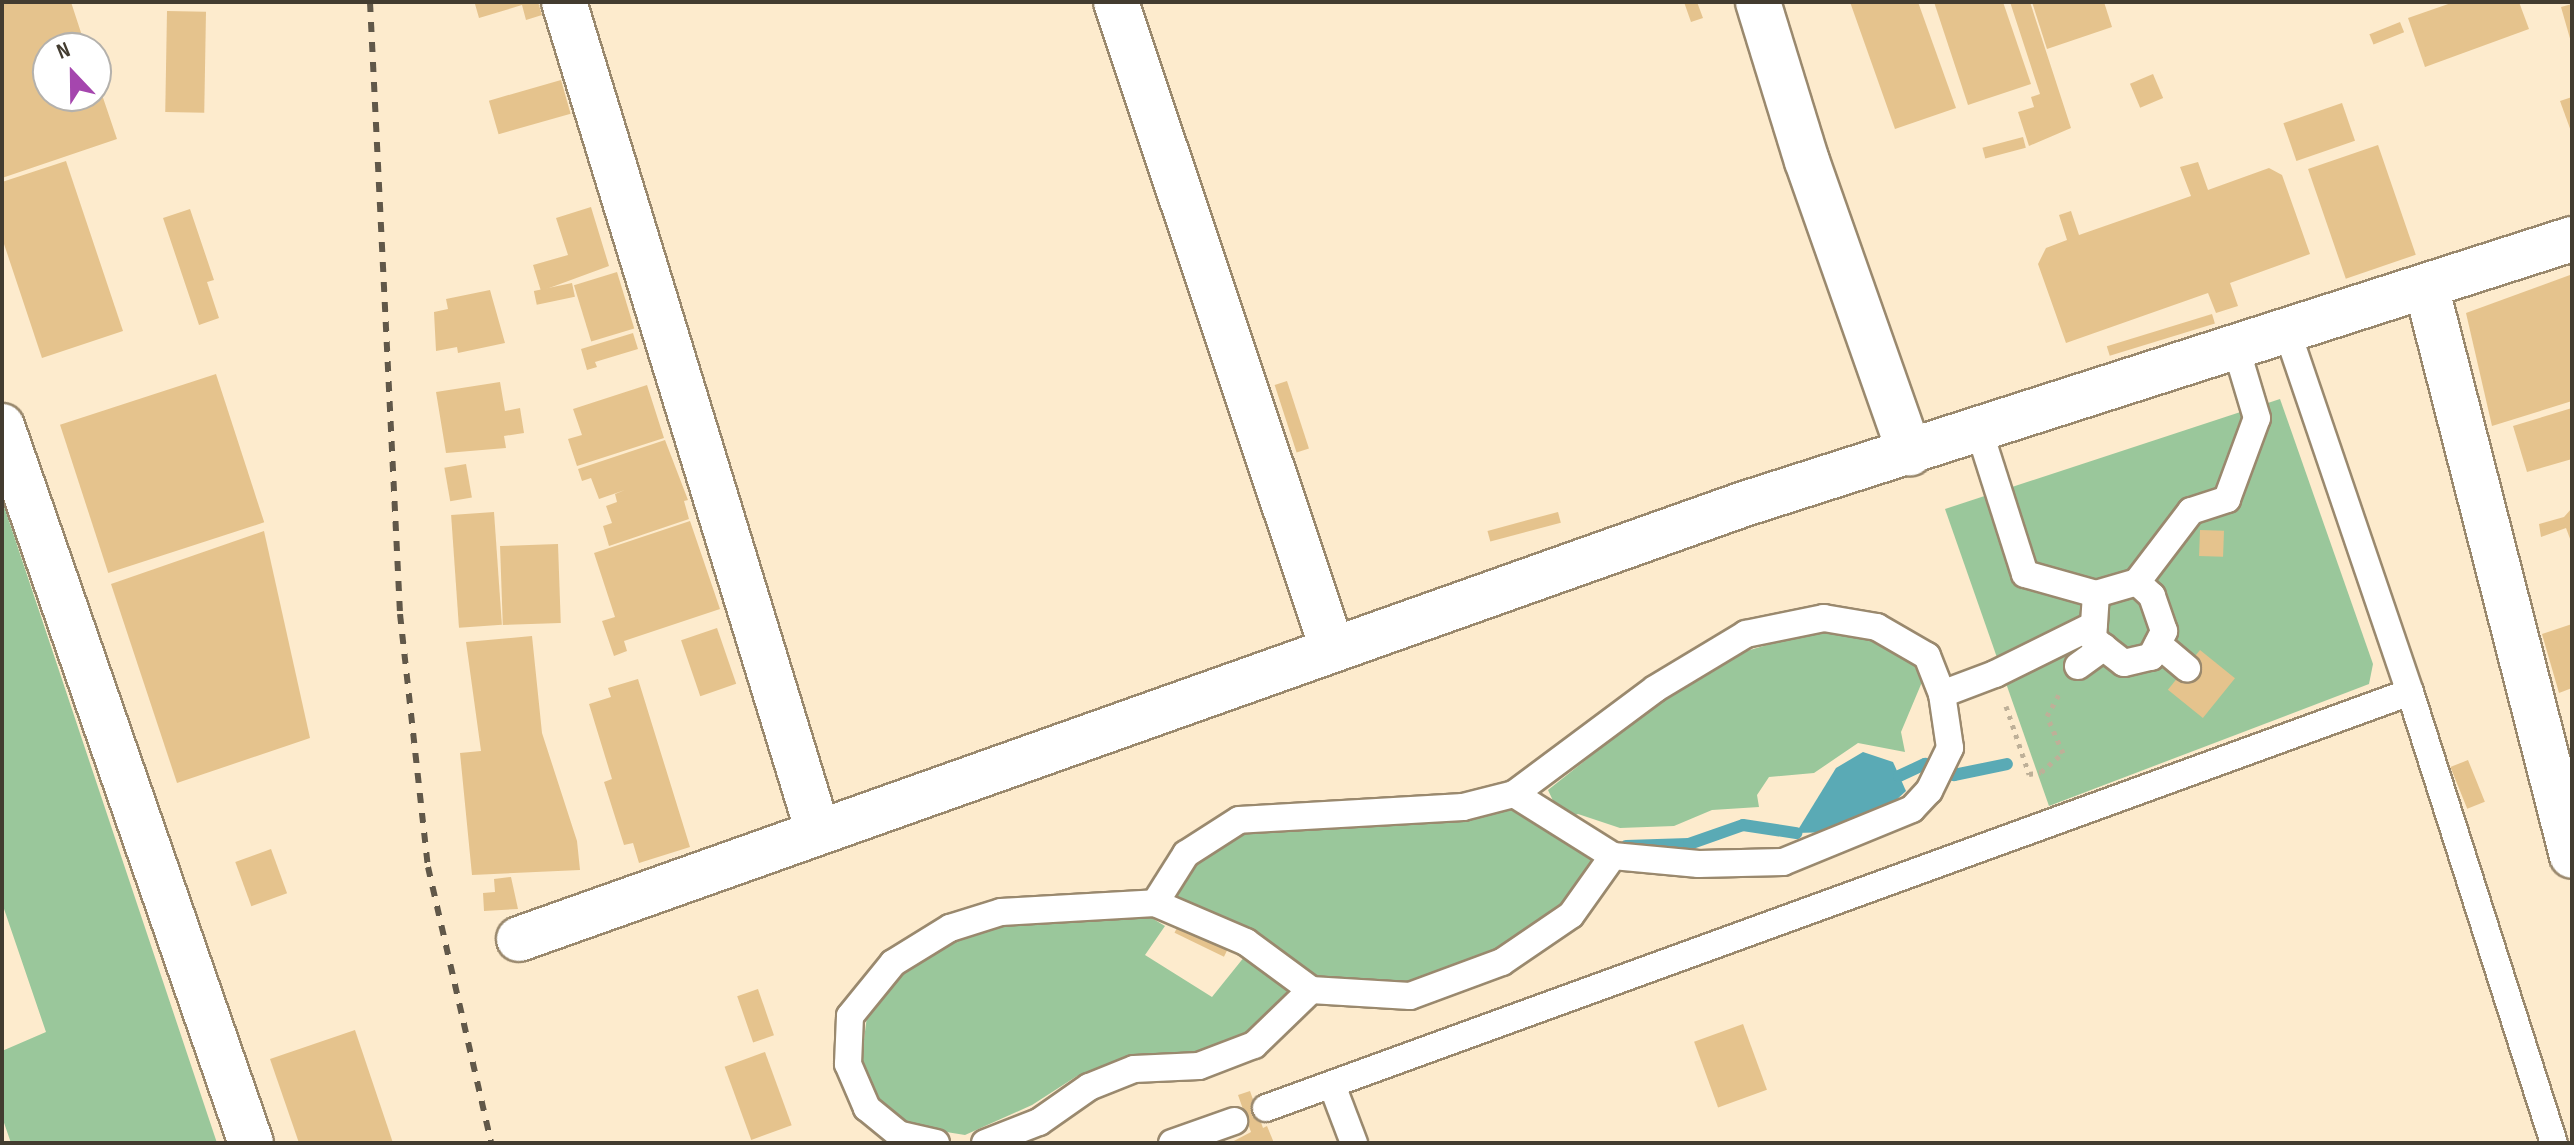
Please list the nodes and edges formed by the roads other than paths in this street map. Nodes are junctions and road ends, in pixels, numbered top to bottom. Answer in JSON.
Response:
{"nodes":[{"id":1,"x":564,"y":2,"type":"edge"},
{"id":2,"x":1116,"y":2,"type":"edge"},
{"id":3,"x":1758,"y":2,"type":"edge"},
{"id":4,"x":2572,"y":239,"type":"edge"},
{"id":5,"x":2426,"y":286,"type":"junction"},
{"id":6,"x":2287,"y":331,"type":"junction"},
{"id":7,"x":2236,"y":348,"type":"junction"},
{"id":8,"x":2,"y":426,"type":"edge"},
{"id":9,"x":1979,"y":430,"type":"junction"},
{"id":10,"x":1910,"y":453,"type":"junction"},
{"id":11,"x":2137,"y":582,"type":"junction"},
{"id":12,"x":2096,"y":594,"type":"junction"},
{"id":13,"x":2099,"y":636,"type":"junction"},
{"id":14,"x":2158,"y":644,"type":"junction"},
{"id":15,"x":1332,"y":648,"type":"junction"},
{"id":16,"x":2078,"y":666,"type":"road end"},
{"id":17,"x":2187,"y":668,"type":"dead end"},
{"id":18,"x":2410,"y":692,"type":"junction"},
{"id":19,"x":1942,"y":694,"type":"junction"},
{"id":20,"x":1514,"y":794,"type":"junction"},
{"id":21,"x":818,"y":832,"type":"junction"},
{"id":22,"x":1613,"y":856,"type":"junction"},
{"id":23,"x":2572,"y":856,"type":"edge"},
{"id":24,"x":1155,"y":903,"type":"junction"},
{"id":25,"x":519,"y":939,"type":"dead end"},
{"id":26,"x":1311,"y":990,"type":"junction"},
{"id":27,"x":1332,"y":1085,"type":"junction"},
{"id":28,"x":1266,"y":1108,"type":"dead end"},
{"id":29,"x":1234,"y":1121,"type":"dead end"},
{"id":30,"x":251,"y":1143,"type":"edge"},
{"id":31,"x":936,"y":1143,"type":"edge"},
{"id":32,"x":985,"y":1143,"type":"edge"},
{"id":33,"x":1172,"y":1143,"type":"edge"},
{"id":34,"x":1354,"y":1143,"type":"edge"},
{"id":35,"x":2554,"y":1143,"type":"edge"}],
"edges":[{"from":1,"to":21,"type":"street"},
{"from":2,"to":15,"type":"street"},
{"from":3,"to":10,"type":"street"},
{"from":4,"to":5,"type":"street"},
{"from":5,"to":6,"type":"street"},
{"from":5,"to":23,"type":"street"},
{"from":6,"to":7,"type":"street"},
{"from":6,"to":18,"type":"lane"},
{"from":7,"to":9,"type":"street"},
{"from":7,"to":11,"type":"lane"},
{"from":8,"to":30,"type":"street"},
{"from":9,"to":10,"type":"street"},
{"from":9,"to":12,"type":"lane"},
{"from":10,"to":15,"type":"street"},
{"from":11,"to":12,"type":"lane"},
{"from":11,"to":14,"type":"lane"},
{"from":12,"to":13,"type":"lane"},
{"from":13,"to":14,"type":"lane"},
{"from":13,"to":16,"type":"lane"},
{"from":13,"to":19,"type":"lane"},
{"from":14,"to":17,"type":"lane"},
{"from":15,"to":21,"type":"street"},
{"from":18,"to":27,"type":"lane"},
{"from":18,"to":35,"type":"lane"},
{"from":19,"to":20,"type":"lane"},
{"from":19,"to":22,"type":"lane"},
{"from":20,"to":22,"type":"lane"},
{"from":20,"to":24,"type":"lane"},
{"from":21,"to":25,"type":"street"},
{"from":22,"to":26,"type":"lane"},
{"from":24,"to":26,"type":"lane"},
{"from":24,"to":31,"type":"lane"},
{"from":26,"to":32,"type":"lane"},
{"from":27,"to":28,"type":"lane"},
{"from":27,"to":34,"type":"lane"},
{"from":29,"to":33,"type":"lane"}]}
